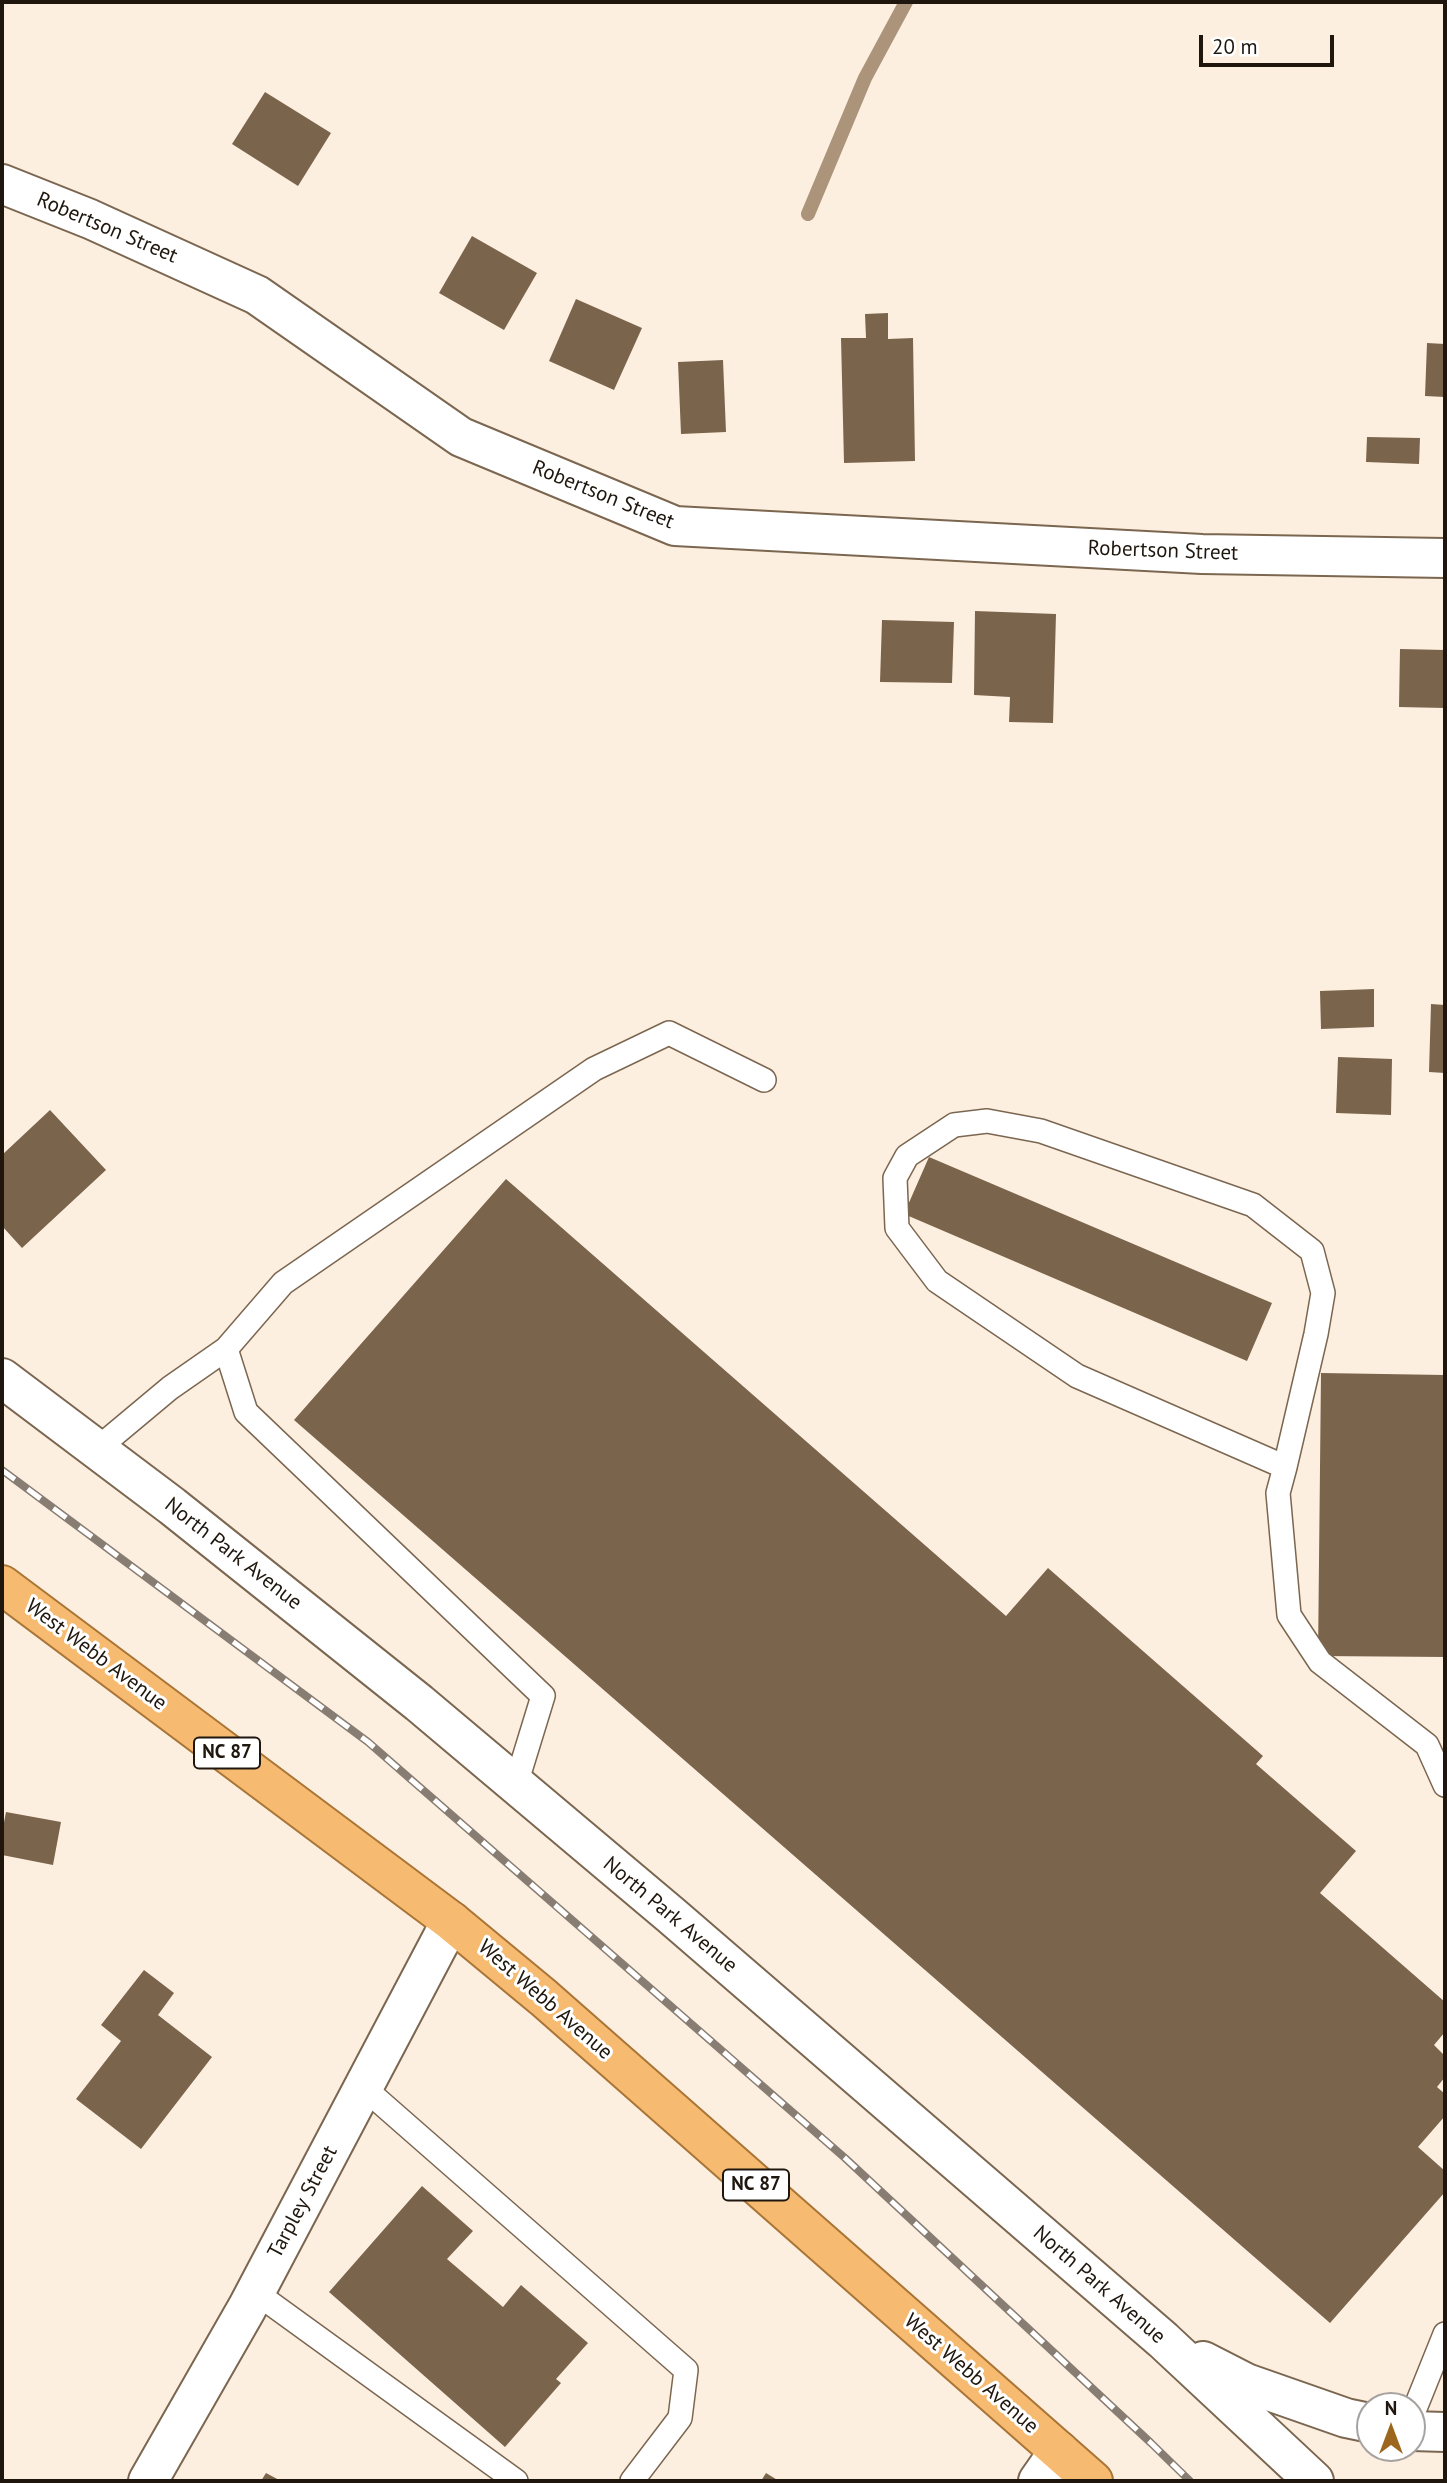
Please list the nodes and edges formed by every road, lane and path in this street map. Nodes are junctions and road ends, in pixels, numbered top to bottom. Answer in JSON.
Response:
{"nodes":[{"id":1,"x":2,"y":184,"type":"edge"},
{"id":2,"x":1445,"y":558,"type":"edge"},
{"id":3,"x":765,"y":1080,"type":"dead end"},
{"id":4,"x":226,"y":1349,"type":"junction"},
{"id":5,"x":2,"y":1378,"type":"edge"},
{"id":6,"x":97,"y":1450,"type":"junction"},
{"id":7,"x":1284,"y":1467,"type":"junction"},
{"id":8,"x":2,"y":1585,"type":"edge"},
{"id":9,"x":516,"y":1784,"type":"junction"},
{"id":10,"x":1445,"y":1785,"type":"edge"},
{"id":11,"x":451,"y":1921,"type":"junction"},
{"id":12,"x":363,"y":2087,"type":"junction"},
{"id":13,"x":255,"y":2292,"type":"junction"},
{"id":14,"x":1445,"y":2334,"type":"edge"},
{"id":15,"x":1163,"y":2340,"type":"junction"},
{"id":16,"x":1422,"y":2392,"type":"edge"},
{"id":17,"x":1356,"y":2420,"type":"edge"},
{"id":18,"x":1426,"y":2431,"type":"edge"},
{"id":19,"x":1445,"y":2432,"type":"edge"},
{"id":20,"x":1048,"y":2466,"type":"edge"},
{"id":21,"x":148,"y":2481,"type":"edge"},
{"id":22,"x":516,"y":2481,"type":"edge"},
{"id":23,"x":632,"y":2481,"type":"edge"},
{"id":24,"x":1084,"y":2481,"type":"edge"},
{"id":25,"x":1093,"y":2481,"type":"edge"},
{"id":26,"x":1314,"y":2481,"type":"edge"}],
"edges":[{"from":1,"to":2,"type":"street","name":"Robertson Street"},
{"from":3,"to":4,"type":"lane"},
{"from":4,"to":6,"type":"lane"},
{"from":4,"to":9,"type":"lane"},
{"from":5,"to":6,"type":"street","name":"North Park Avenue"},
{"from":6,"to":9,"type":"street","name":"North Park Avenue"},
{"from":7,"to":7,"type":"lane"},
{"from":7,"to":10,"type":"lane"},
{"from":8,"to":11,"type":"highway","name":"West Webb Avenue","number":"NC 87"},
{"from":9,"to":15,"type":"street","name":"North Park Avenue"},
{"from":11,"to":12,"type":"street","name":"Tarpley Street"},
{"from":11,"to":20,"type":"highway","name":"West Webb Avenue","number":"NC 87"},
{"from":12,"to":13,"type":"street","name":"Tarpley Street"},
{"from":12,"to":23,"type":"lane"},
{"from":13,"to":21,"type":"street","name":"Tarpley Street"},
{"from":13,"to":22,"type":"lane"},
{"from":14,"to":16,"type":"lane"},
{"from":15,"to":17,"type":"street"},
{"from":15,"to":26,"type":"street","name":"North Park Avenue"},
{"from":18,"to":19,"type":"street"},
{"from":20,"to":24,"type":"highway","name":"West Webb Avenue","number":"NC 87"},
{"from":20,"to":25,"type":"highway","name":"West Webb Avenue","number":"NC 87"}]}
